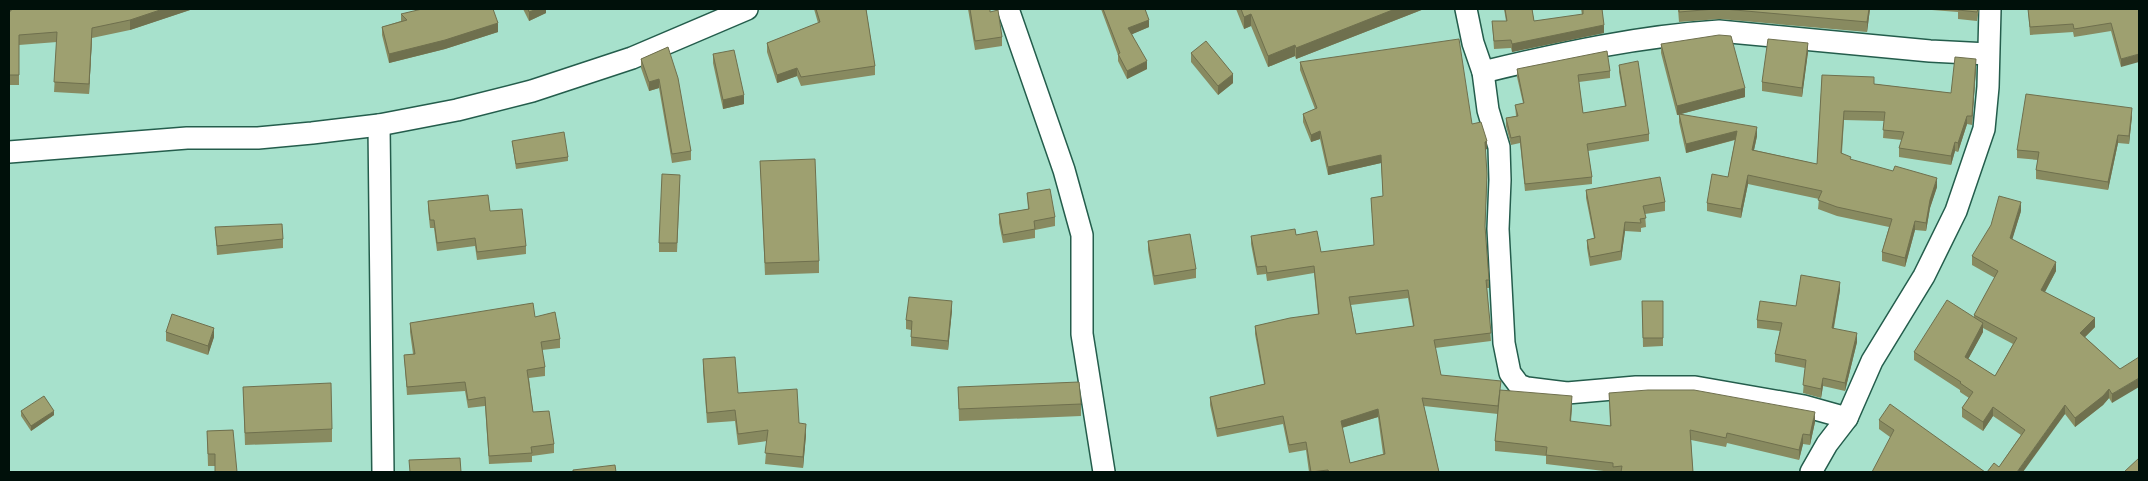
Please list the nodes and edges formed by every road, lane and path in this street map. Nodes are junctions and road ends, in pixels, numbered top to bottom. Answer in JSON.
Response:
{"nodes":[{"id":1,"x":747,"y":9,"type":"edge"},
{"id":2,"x":1008,"y":9,"type":"edge"},
{"id":3,"x":1466,"y":9,"type":"edge"},
{"id":4,"x":1990,"y":9,"type":"edge"},
{"id":5,"x":1988,"y":54,"type":"junction"},
{"id":6,"x":1484,"y":72,"type":"junction"},
{"id":7,"x":379,"y":125,"type":"junction"},
{"id":8,"x":9,"y":152,"type":"edge"},
{"id":9,"x":1847,"y":418,"type":"junction"},
{"id":10,"x":383,"y":472,"type":"edge"},
{"id":11,"x":1104,"y":472,"type":"edge"},
{"id":12,"x":1810,"y":472,"type":"edge"}],
"edges":[{"from":1,"to":7,"type":"street"},
{"from":2,"to":11,"type":"street"},
{"from":3,"to":6,"type":"street"},
{"from":4,"to":5,"type":"street"},
{"from":5,"to":6,"type":"street"},
{"from":5,"to":9,"type":"street"},
{"from":6,"to":9,"type":"street"},
{"from":7,"to":8,"type":"street"},
{"from":7,"to":10,"type":"street"},
{"from":9,"to":12,"type":"street"}]}
